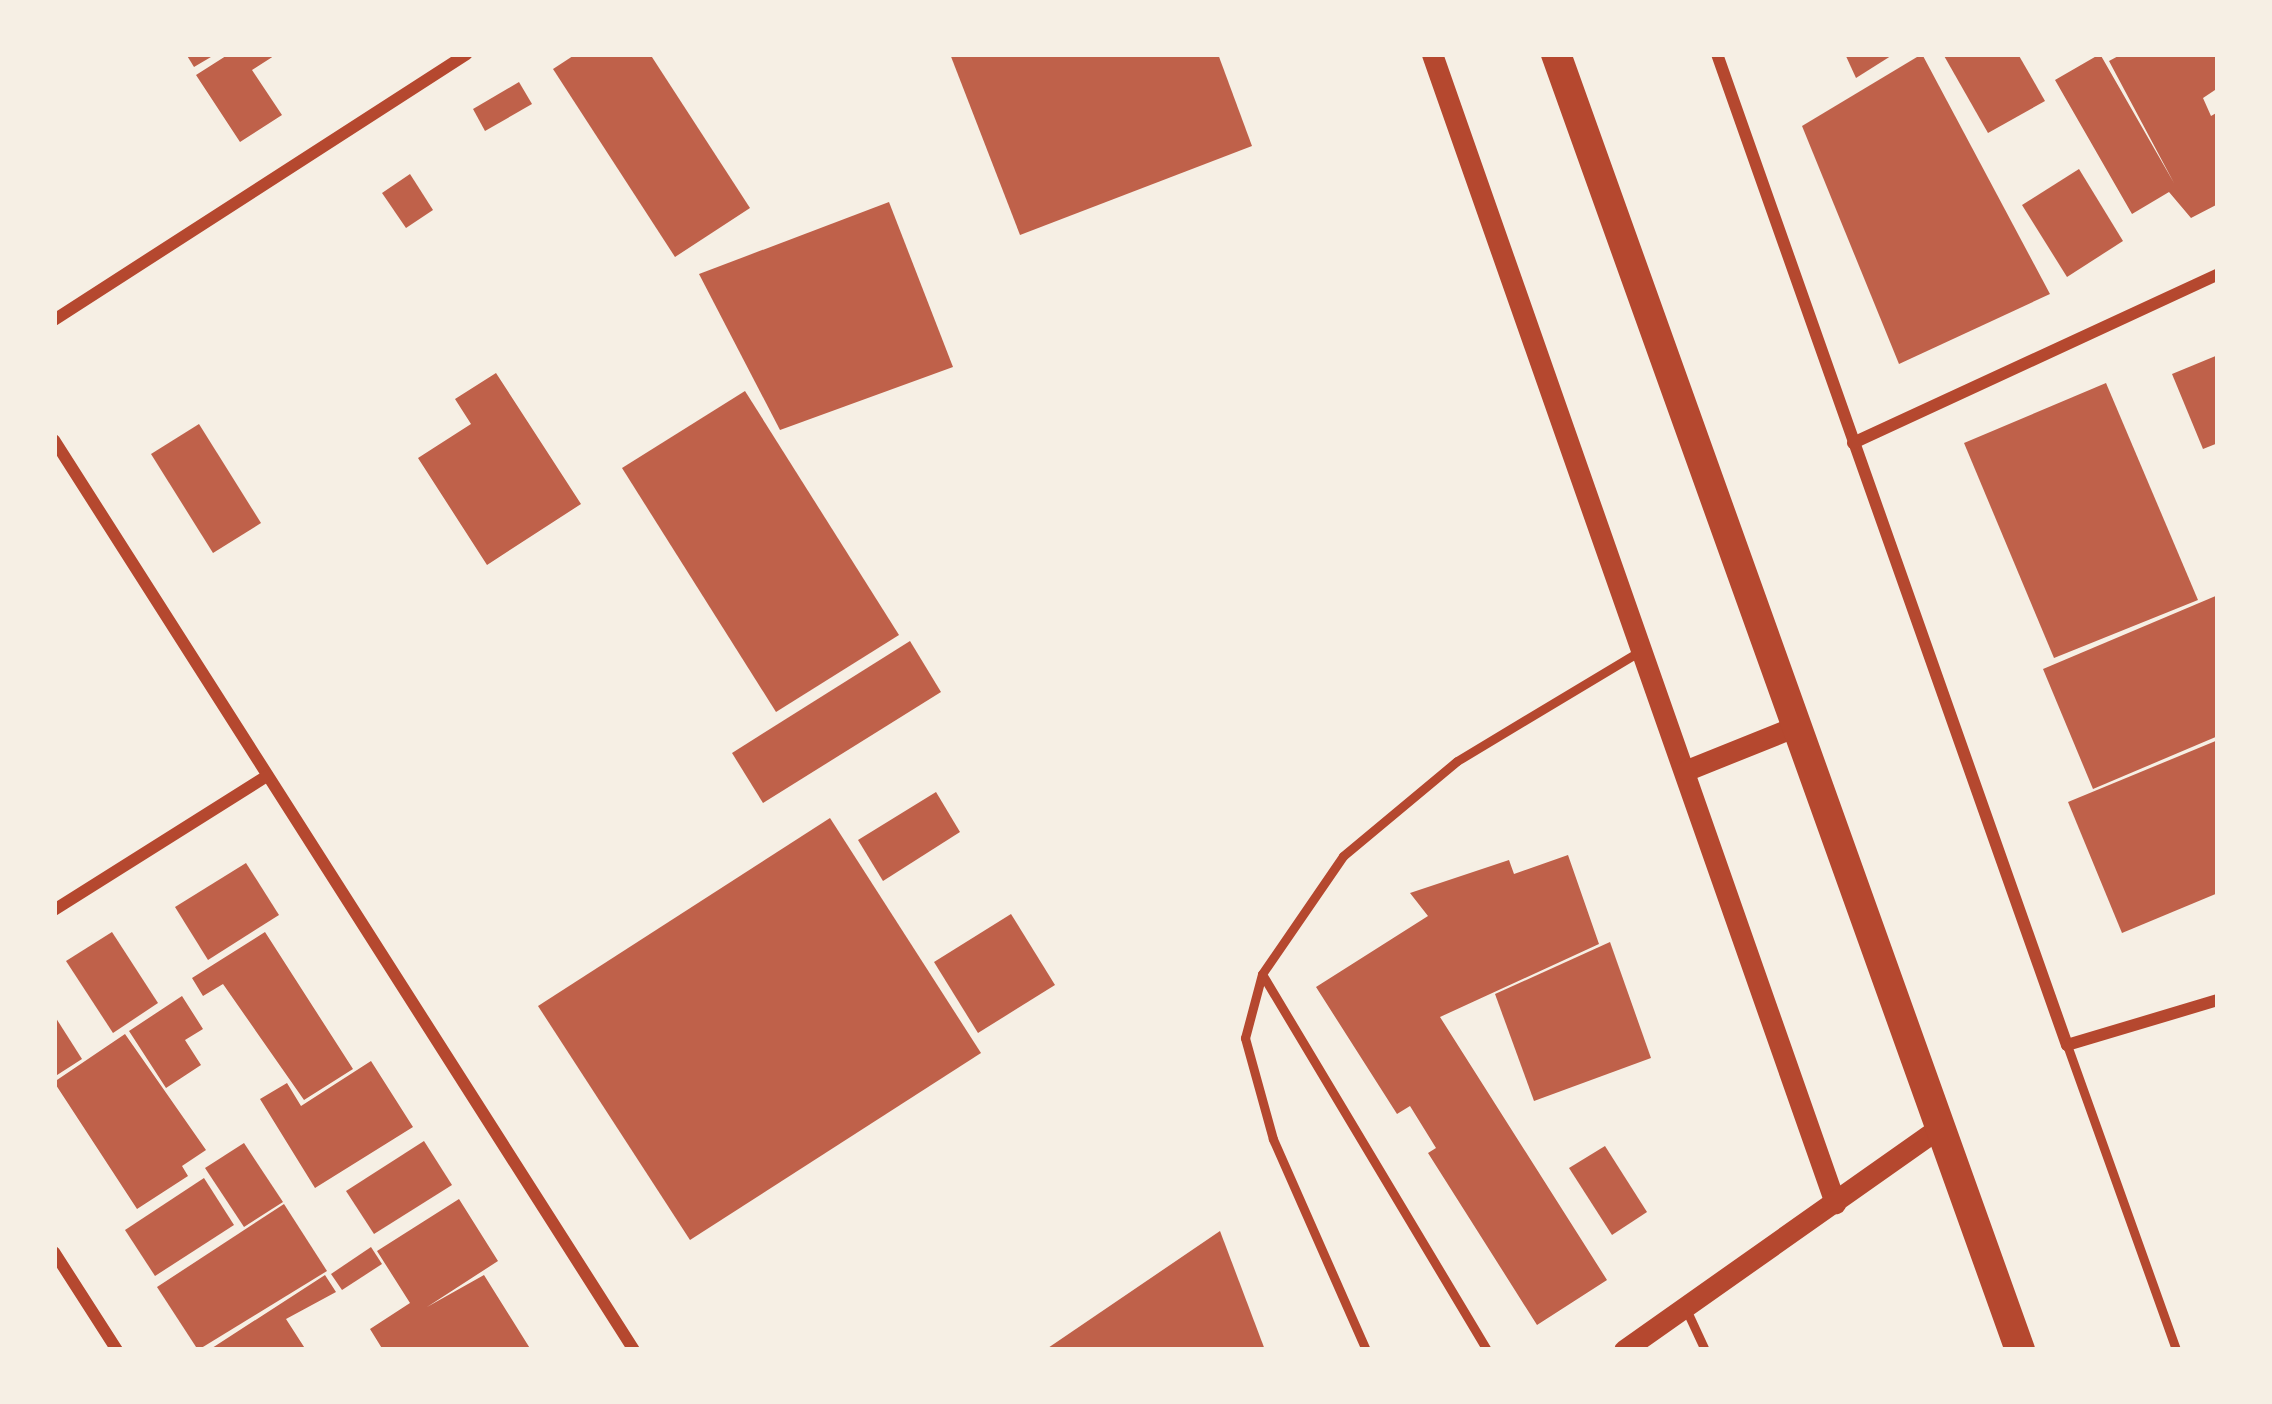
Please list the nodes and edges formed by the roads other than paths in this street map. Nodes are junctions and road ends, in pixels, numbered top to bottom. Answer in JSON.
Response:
{"nodes":[{"id":1,"x":466,"y":54,"type":"edge"},
{"id":2,"x":1432,"y":54,"type":"edge"},
{"id":3,"x":1556,"y":54,"type":"edge"},
{"id":4,"x":1717,"y":54,"type":"edge"},
{"id":5,"x":2218,"y":274,"type":"edge"},
{"id":6,"x":54,"y":320,"type":"edge"},
{"id":7,"x":54,"y":440,"type":"edge"},
{"id":8,"x":1853,"y":442,"type":"junction"},
{"id":9,"x":1644,"y":649,"type":"junction"},
{"id":10,"x":1794,"y":727,"type":"junction"},
{"id":11,"x":1687,"y":770,"type":"junction"},
{"id":12,"x":268,"y":776,"type":"junction"},
{"id":13,"x":54,"y":910,"type":"edge"},
{"id":14,"x":1262,"y":974,"type":"junction"},
{"id":15,"x":2218,"y":1000,"type":"edge"},
{"id":16,"x":2067,"y":1045,"type":"junction"},
{"id":17,"x":1939,"y":1128,"type":"junction"},
{"id":18,"x":1835,"y":1203,"type":"junction"},
{"id":19,"x":54,"y":1252,"type":"edge"},
{"id":20,"x":1685,"y":1307,"type":"junction"},
{"id":21,"x":117,"y":1350,"type":"edge"},
{"id":22,"x":634,"y":1350,"type":"edge"},
{"id":23,"x":1366,"y":1350,"type":"edge"},
{"id":24,"x":1486,"y":1350,"type":"edge"},
{"id":25,"x":1624,"y":1350,"type":"edge"},
{"id":26,"x":1705,"y":1350,"type":"edge"},
{"id":27,"x":2020,"y":1350,"type":"edge"},
{"id":28,"x":2176,"y":1350,"type":"edge"}],
"edges":[{"from":1,"to":6,"type":"street"},
{"from":2,"to":9,"type":"street"},
{"from":3,"to":10,"type":"main road"},
{"from":4,"to":8,"type":"street"},
{"from":5,"to":8,"type":"street"},
{"from":7,"to":12,"type":"street"},
{"from":8,"to":16,"type":"street"},
{"from":9,"to":11,"type":"street"},
{"from":9,"to":14,"type":"lane"},
{"from":10,"to":11,"type":"street"},
{"from":10,"to":17,"type":"main road"},
{"from":11,"to":18,"type":"street"},
{"from":12,"to":13,"type":"street"},
{"from":12,"to":22,"type":"street"},
{"from":14,"to":23,"type":"lane"},
{"from":14,"to":24,"type":"lane"},
{"from":15,"to":16,"type":"street"},
{"from":16,"to":28,"type":"lane"},
{"from":17,"to":18,"type":"street"},
{"from":17,"to":27,"type":"main road"},
{"from":18,"to":20,"type":"street"},
{"from":19,"to":21,"type":"street"},
{"from":20,"to":25,"type":"street"},
{"from":20,"to":26,"type":"lane"}]}
